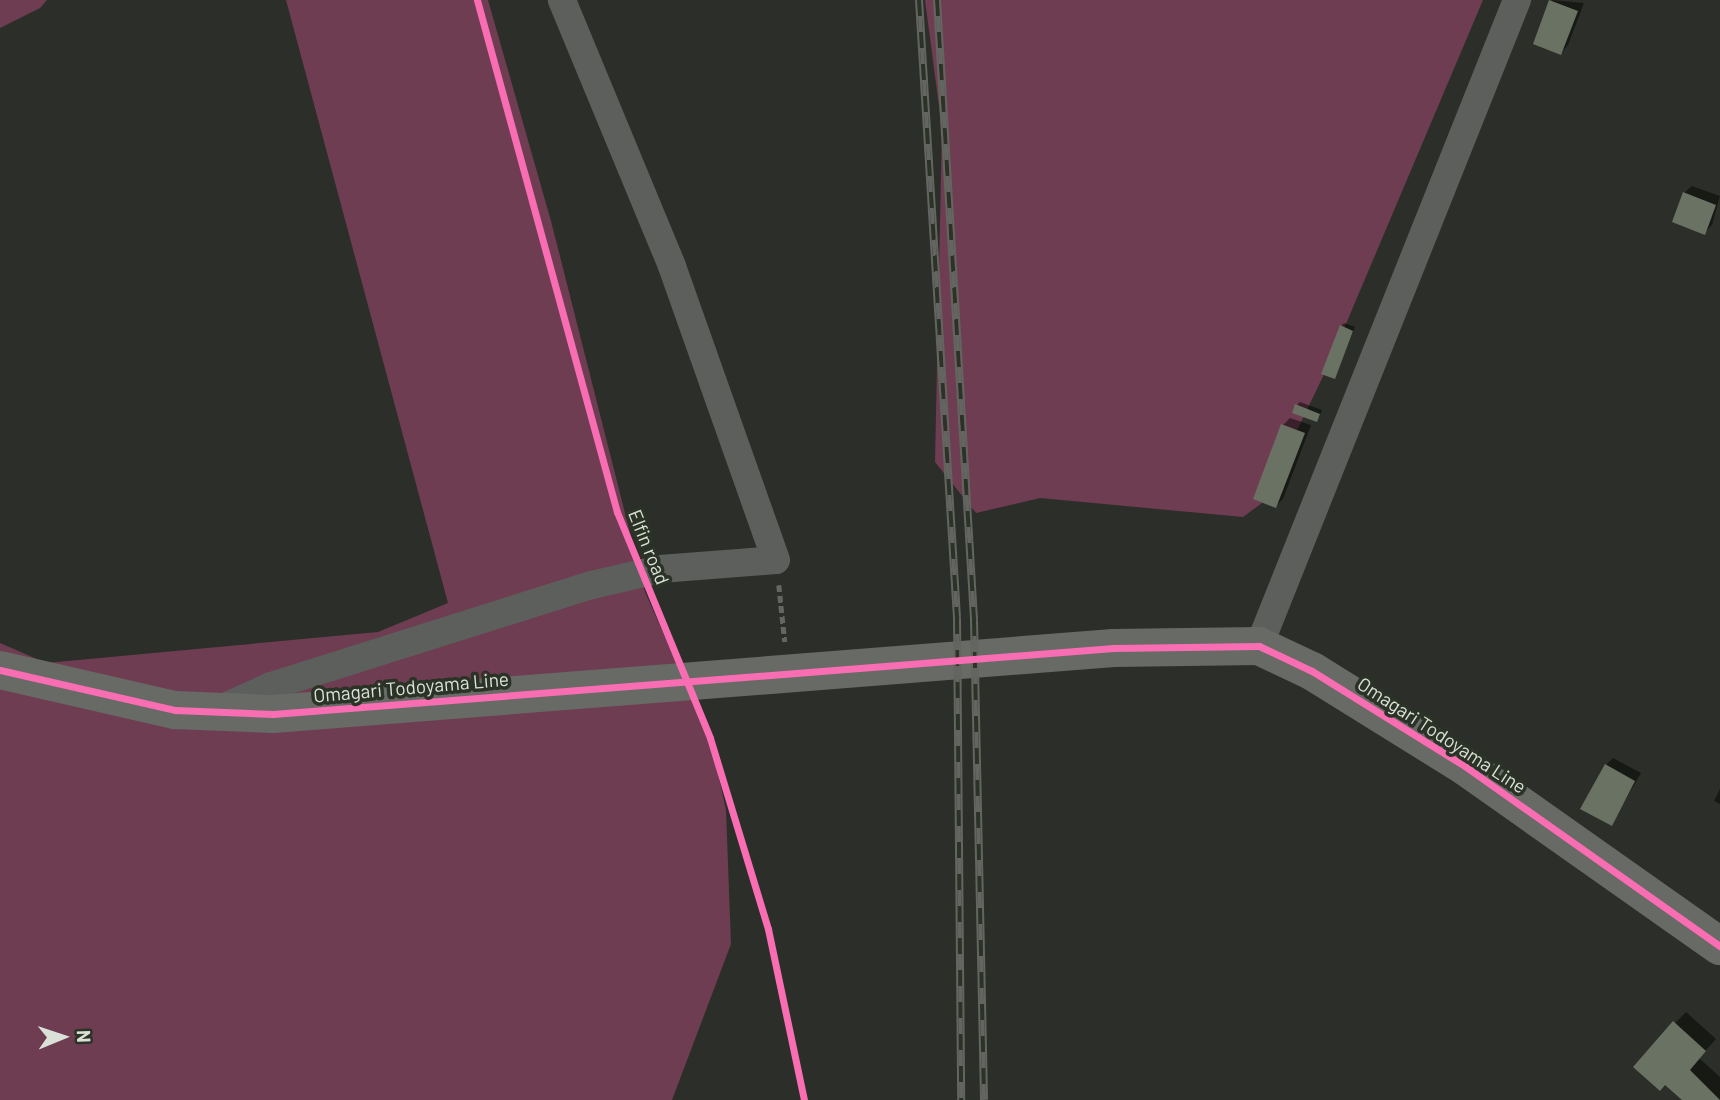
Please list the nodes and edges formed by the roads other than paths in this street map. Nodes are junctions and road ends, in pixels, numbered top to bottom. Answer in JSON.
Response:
{"nodes":[{"id":1,"x":562,"y":0,"type":"edge"},
{"id":2,"x":1517,"y":0,"type":"edge"},
{"id":3,"x":1259,"y":646,"type":"junction"},
{"id":4,"x":0,"y":670,"type":"edge"},
{"id":5,"x":214,"y":712,"type":"junction"},
{"id":6,"x":1720,"y":946,"type":"edge"}],
"edges":[{"from":1,"to":5,"type":"street"},
{"from":2,"to":3,"type":"street"},
{"from":3,"to":5,"type":"street","name":"Omagari Todoyama Line"},
{"from":3,"to":6,"type":"street","name":"Omagari Todoyama Line"},
{"from":4,"to":5,"type":"street","name":"Omagari Todoyama Line"}]}
